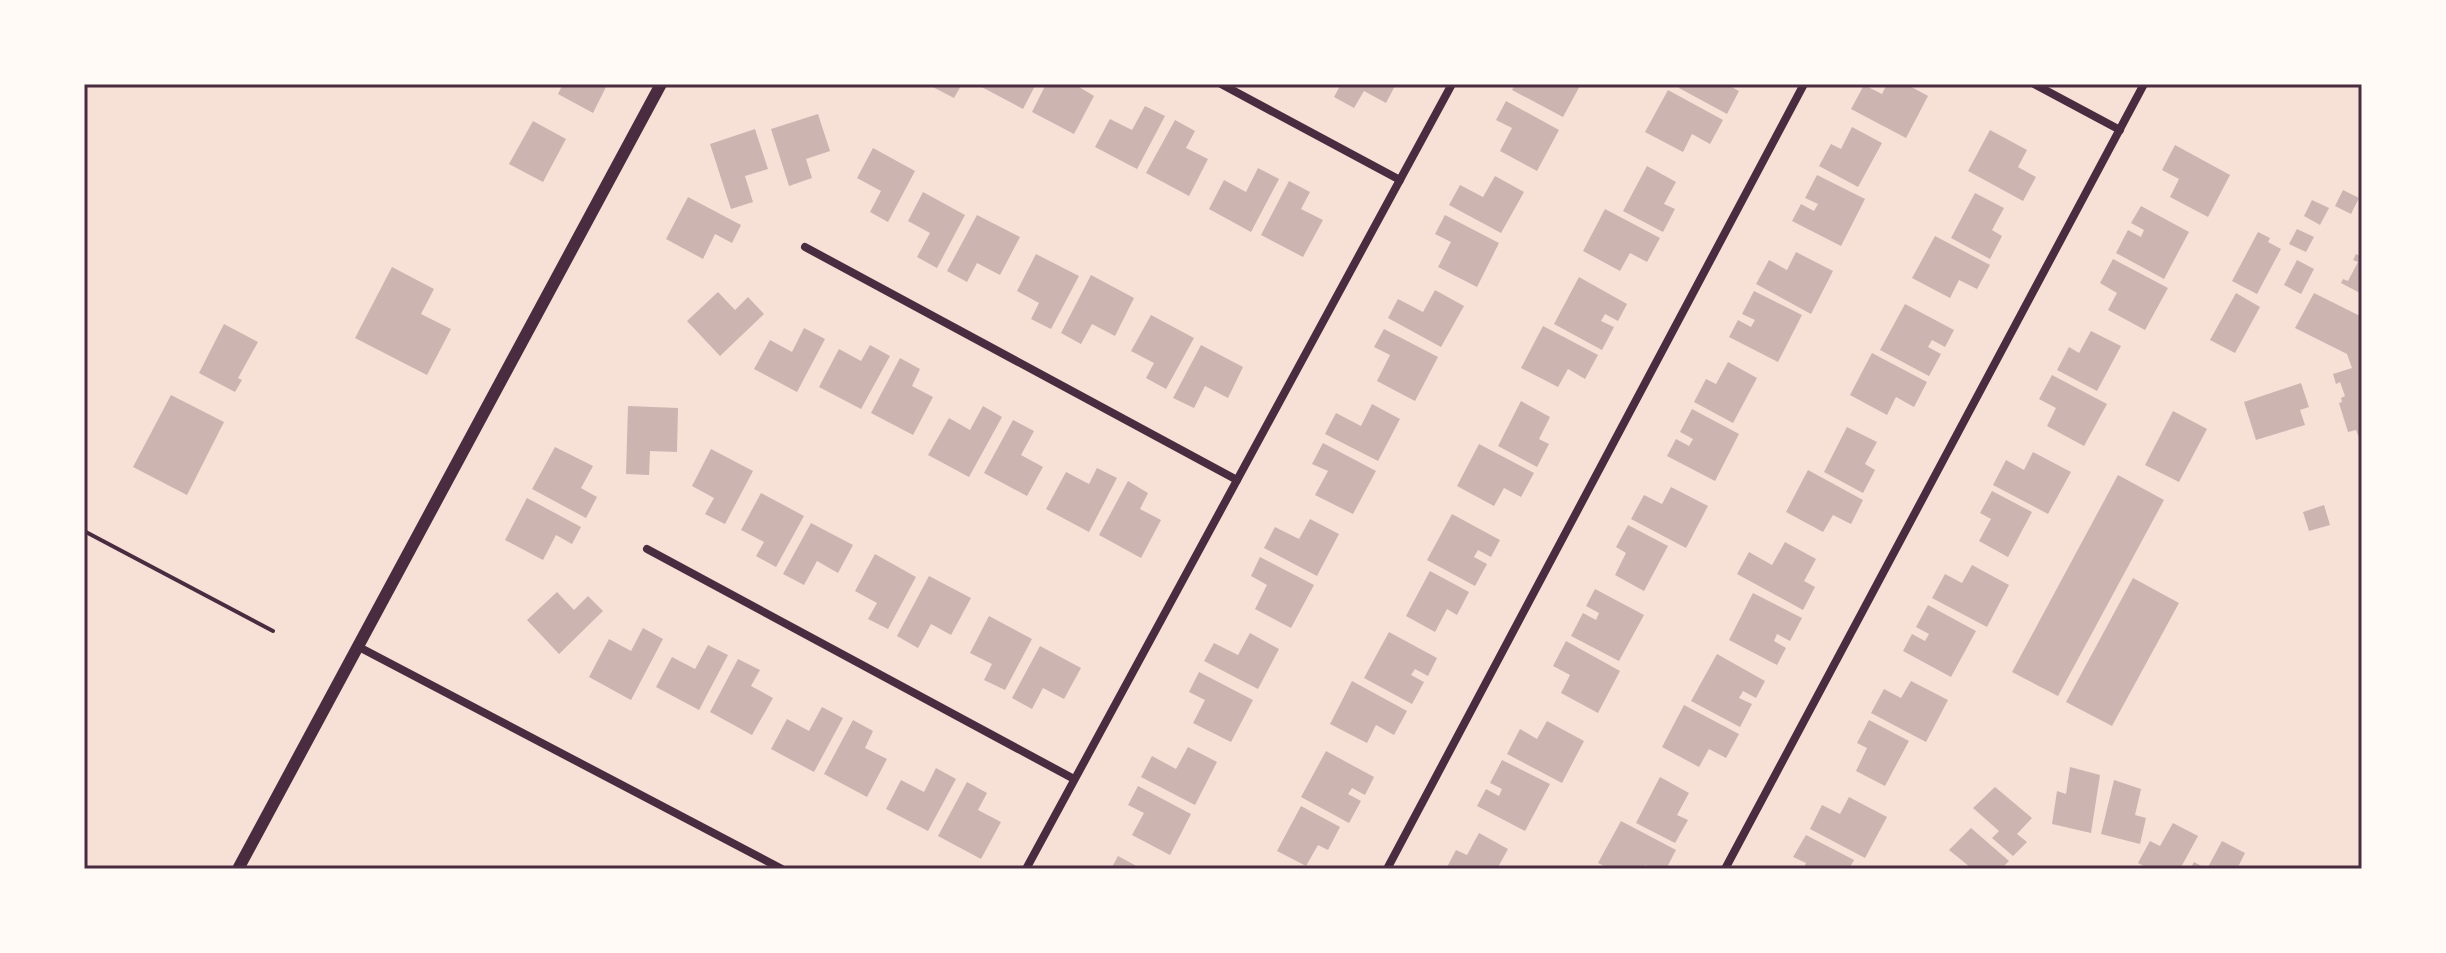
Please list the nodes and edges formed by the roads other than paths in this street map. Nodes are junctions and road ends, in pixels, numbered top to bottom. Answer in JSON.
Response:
{"nodes":[{"id":1,"x":661,"y":84,"type":"edge"},
{"id":2,"x":1221,"y":84,"type":"edge"},
{"id":3,"x":1452,"y":84,"type":"edge"},
{"id":4,"x":1804,"y":84,"type":"edge"},
{"id":5,"x":2034,"y":84,"type":"edge"},
{"id":6,"x":2144,"y":84,"type":"edge"},
{"id":7,"x":2120,"y":130,"type":"junction"},
{"id":8,"x":1400,"y":180,"type":"junction"},
{"id":9,"x":805,"y":247,"type":"dead end"},
{"id":10,"x":1237,"y":480,"type":"junction"},
{"id":11,"x":647,"y":549,"type":"dead end"},
{"id":12,"x":357,"y":646,"type":"junction"},
{"id":13,"x":1074,"y":779,"type":"junction"},
{"id":14,"x":238,"y":869,"type":"edge"},
{"id":15,"x":782,"y":869,"type":"edge"},
{"id":16,"x":1026,"y":869,"type":"edge"},
{"id":17,"x":1387,"y":869,"type":"edge"},
{"id":18,"x":1725,"y":869,"type":"edge"}],
"edges":[{"from":1,"to":12,"type":"street"},
{"from":2,"to":8,"type":"street"},
{"from":3,"to":8,"type":"street"},
{"from":4,"to":17,"type":"street"},
{"from":5,"to":7,"type":"street"},
{"from":6,"to":7,"type":"street"},
{"from":7,"to":18,"type":"street"},
{"from":8,"to":10,"type":"street"},
{"from":9,"to":10,"type":"street"},
{"from":10,"to":13,"type":"street"},
{"from":11,"to":13,"type":"street"},
{"from":12,"to":14,"type":"street"},
{"from":12,"to":15,"type":"street"},
{"from":13,"to":16,"type":"street"}]}
